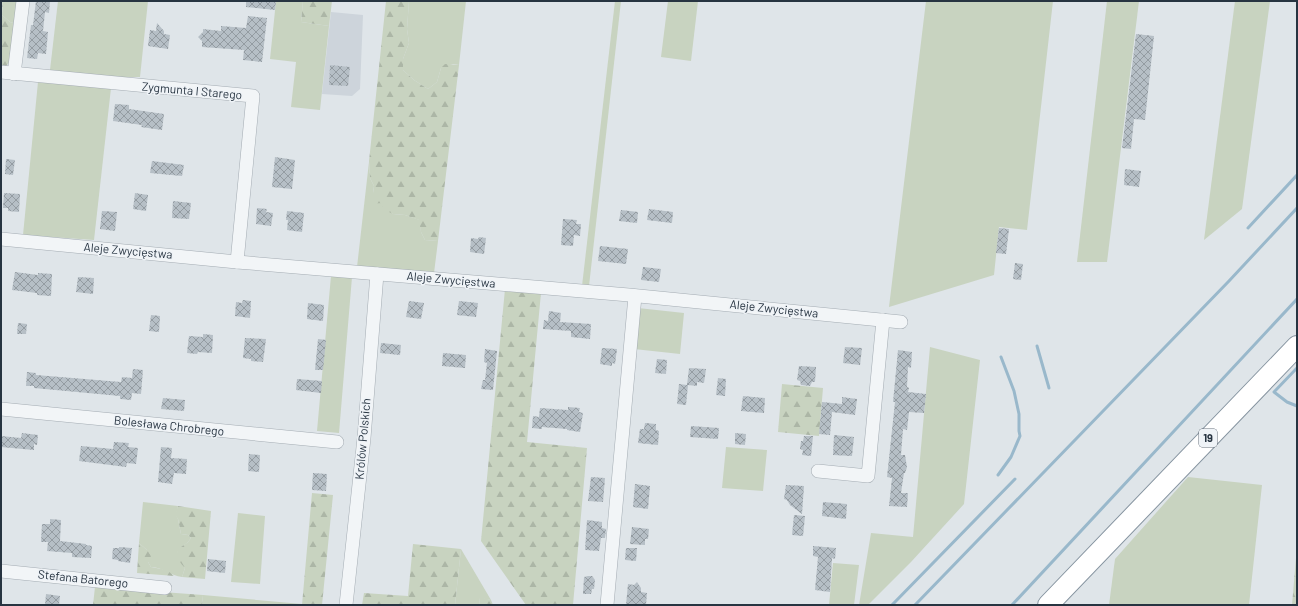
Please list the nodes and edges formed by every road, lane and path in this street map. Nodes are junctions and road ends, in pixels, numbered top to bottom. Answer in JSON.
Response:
{"nodes":[{"id":1,"x":23,"y":1,"type":"edge"},
{"id":2,"x":8,"y":73,"type":"edge"},
{"id":3,"x":1,"y":239,"type":"edge"},
{"id":4,"x":237,"y":262,"type":"junction"},
{"id":5,"x":377,"y":274,"type":"junction"},
{"id":6,"x":635,"y":296,"type":"junction"},
{"id":7,"x":883,"y":320,"type":"junction"},
{"id":8,"x":901,"y":322,"type":"dead end"},
{"id":9,"x":1297,"y":346,"type":"edge"},
{"id":10,"x":1,"y":409,"type":"edge"},
{"id":11,"x":337,"y":442,"type":"dead end"},
{"id":12,"x":818,"y":471,"type":"dead end"},
{"id":13,"x":1,"y":571,"type":"edge"},
{"id":14,"x":165,"y":588,"type":"dead end"},
{"id":15,"x":346,"y":605,"type":"edge"},
{"id":16,"x":607,"y":605,"type":"edge"},
{"id":17,"x":1048,"y":605,"type":"edge"}],
"edges":[{"from":1,"to":2,"type":"street","name":"Zygmunta I Starego"},
{"from":2,"to":4,"type":"street","name":"Zygmunta I Starego"},
{"from":3,"to":4,"type":"street","name":"Aleje Zwycięstwa"},
{"from":4,"to":5,"type":"street","name":"Aleje Zwycięstwa"},
{"from":5,"to":6,"type":"street","name":"Aleje Zwycięstwa"},
{"from":5,"to":15,"type":"street","name":"Królów Polskich"},
{"from":6,"to":7,"type":"street","name":"Aleje Zwycięstwa"},
{"from":6,"to":16,"type":"street"},
{"from":7,"to":8,"type":"street","name":"Aleje Zwycięstwa"},
{"from":7,"to":12,"type":"street"},
{"from":9,"to":17,"type":"highway","number":"19"},
{"from":10,"to":11,"type":"street","name":"Bolesława Chrobrego"},
{"from":13,"to":14,"type":"street","name":"Stefana Batorego"}]}
